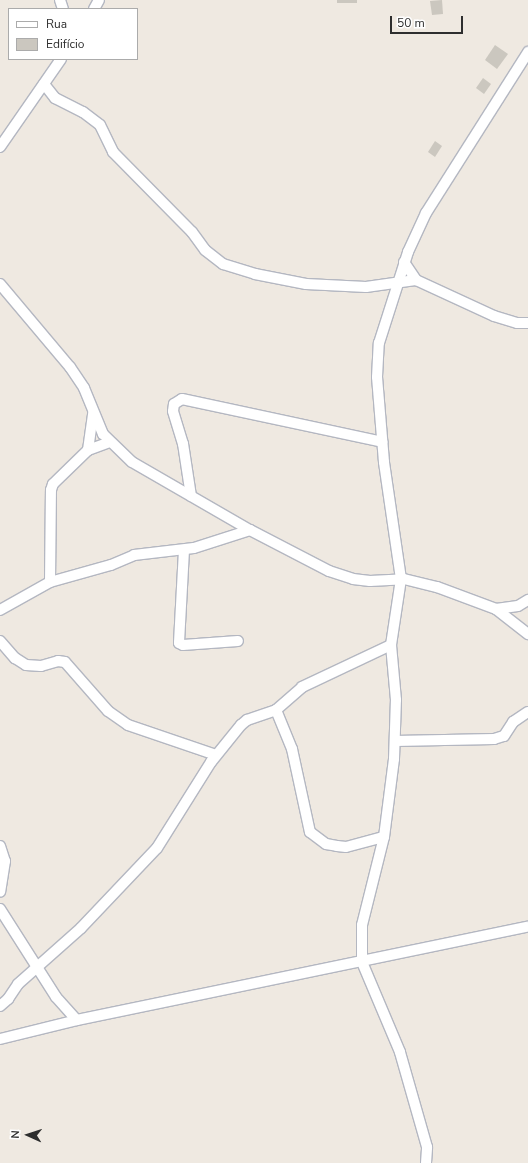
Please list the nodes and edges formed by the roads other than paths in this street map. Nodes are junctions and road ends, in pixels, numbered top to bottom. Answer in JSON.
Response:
{"nodes":[{"id":1,"x":528,"y":52,"type":"edge"},
{"id":2,"x":60,"y":60,"type":"edge"},
{"id":3,"x":44,"y":84,"type":"junction"},
{"id":4,"x":0,"y":147,"type":"edge"},
{"id":5,"x":404,"y":262,"type":"junction"},
{"id":6,"x":416,"y":280,"type":"junction"},
{"id":7,"x":0,"y":284,"type":"edge"},
{"id":8,"x":397,"y":284,"type":"junction"},
{"id":9,"x":528,"y":323,"type":"edge"},
{"id":10,"x":94,"y":412,"type":"junction"},
{"id":11,"x":110,"y":442,"type":"junction"},
{"id":12,"x":382,"y":442,"type":"junction"},
{"id":13,"x":88,"y":450,"type":"junction"},
{"id":14,"x":191,"y":496,"type":"junction"},
{"id":15,"x":250,"y":530,"type":"junction"},
{"id":16,"x":184,"y":550,"type":"junction"},
{"id":17,"x":400,"y":579,"type":"junction"},
{"id":18,"x":50,"y":582,"type":"junction"},
{"id":19,"x":528,"y":600,"type":"edge"},
{"id":20,"x":518,"y":606,"type":"junction"},
{"id":21,"x":496,"y":609,"type":"junction"},
{"id":22,"x":0,"y":610,"type":"edge"},
{"id":23,"x":518,"y":627,"type":"junction"},
{"id":24,"x":528,"y":634,"type":"edge"},
{"id":25,"x":238,"y":641,"type":"dead end"},
{"id":26,"x":0,"y":642,"type":"edge"},
{"id":27,"x":391,"y":645,"type":"junction"},
{"id":28,"x":276,"y":710,"type":"junction"},
{"id":29,"x":528,"y":712,"type":"edge"},
{"id":30,"x":395,"y":740,"type":"junction"},
{"id":31,"x":216,"y":755,"type":"junction"},
{"id":32,"x":384,"y":837,"type":"junction"},
{"id":33,"x":0,"y":846,"type":"edge"},
{"id":34,"x":0,"y":892,"type":"edge"},
{"id":35,"x":0,"y":909,"type":"edge"},
{"id":36,"x":528,"y":927,"type":"edge"},
{"id":37,"x":362,"y":962,"type":"junction"},
{"id":38,"x":38,"y":966,"type":"junction"},
{"id":39,"x":0,"y":1006,"type":"edge"},
{"id":40,"x":77,"y":1020,"type":"junction"},
{"id":41,"x":0,"y":1039,"type":"edge"},
{"id":42,"x":426,"y":1163,"type":"edge"}],
"edges":[{"from":1,"to":5,"type":"street"},
{"from":2,"to":3,"type":"street"},
{"from":3,"to":4,"type":"street"},
{"from":3,"to":8,"type":"street"},
{"from":5,"to":6,"type":"street"},
{"from":5,"to":8,"type":"street"},
{"from":6,"to":8,"type":"street"},
{"from":6,"to":9,"type":"street"},
{"from":7,"to":10,"type":"street"},
{"from":8,"to":12,"type":"street"},
{"from":10,"to":11,"type":"street"},
{"from":10,"to":13,"type":"street"},
{"from":11,"to":13,"type":"street"},
{"from":11,"to":14,"type":"street"},
{"from":12,"to":14,"type":"street"},
{"from":12,"to":17,"type":"street"},
{"from":13,"to":18,"type":"street"},
{"from":14,"to":15,"type":"street"},
{"from":15,"to":16,"type":"street"},
{"from":15,"to":17,"type":"street"},
{"from":16,"to":18,"type":"street"},
{"from":16,"to":25,"type":"street"},
{"from":17,"to":21,"type":"street"},
{"from":17,"to":27,"type":"street"},
{"from":18,"to":22,"type":"street"},
{"from":19,"to":20,"type":"street"},
{"from":20,"to":21,"type":"street"},
{"from":20,"to":23,"type":"street"},
{"from":21,"to":23,"type":"street"},
{"from":23,"to":24,"type":"street"},
{"from":26,"to":31,"type":"street"},
{"from":27,"to":28,"type":"street"},
{"from":27,"to":30,"type":"street"},
{"from":28,"to":31,"type":"street"},
{"from":28,"to":32,"type":"street"},
{"from":29,"to":30,"type":"street"},
{"from":30,"to":32,"type":"street"},
{"from":31,"to":38,"type":"street"},
{"from":32,"to":37,"type":"street"},
{"from":33,"to":34,"type":"street"},
{"from":35,"to":38,"type":"street"},
{"from":36,"to":37,"type":"street"},
{"from":37,"to":40,"type":"street"},
{"from":37,"to":42,"type":"street"},
{"from":38,"to":39,"type":"street"},
{"from":38,"to":40,"type":"street"},
{"from":40,"to":41,"type":"street"}]}
